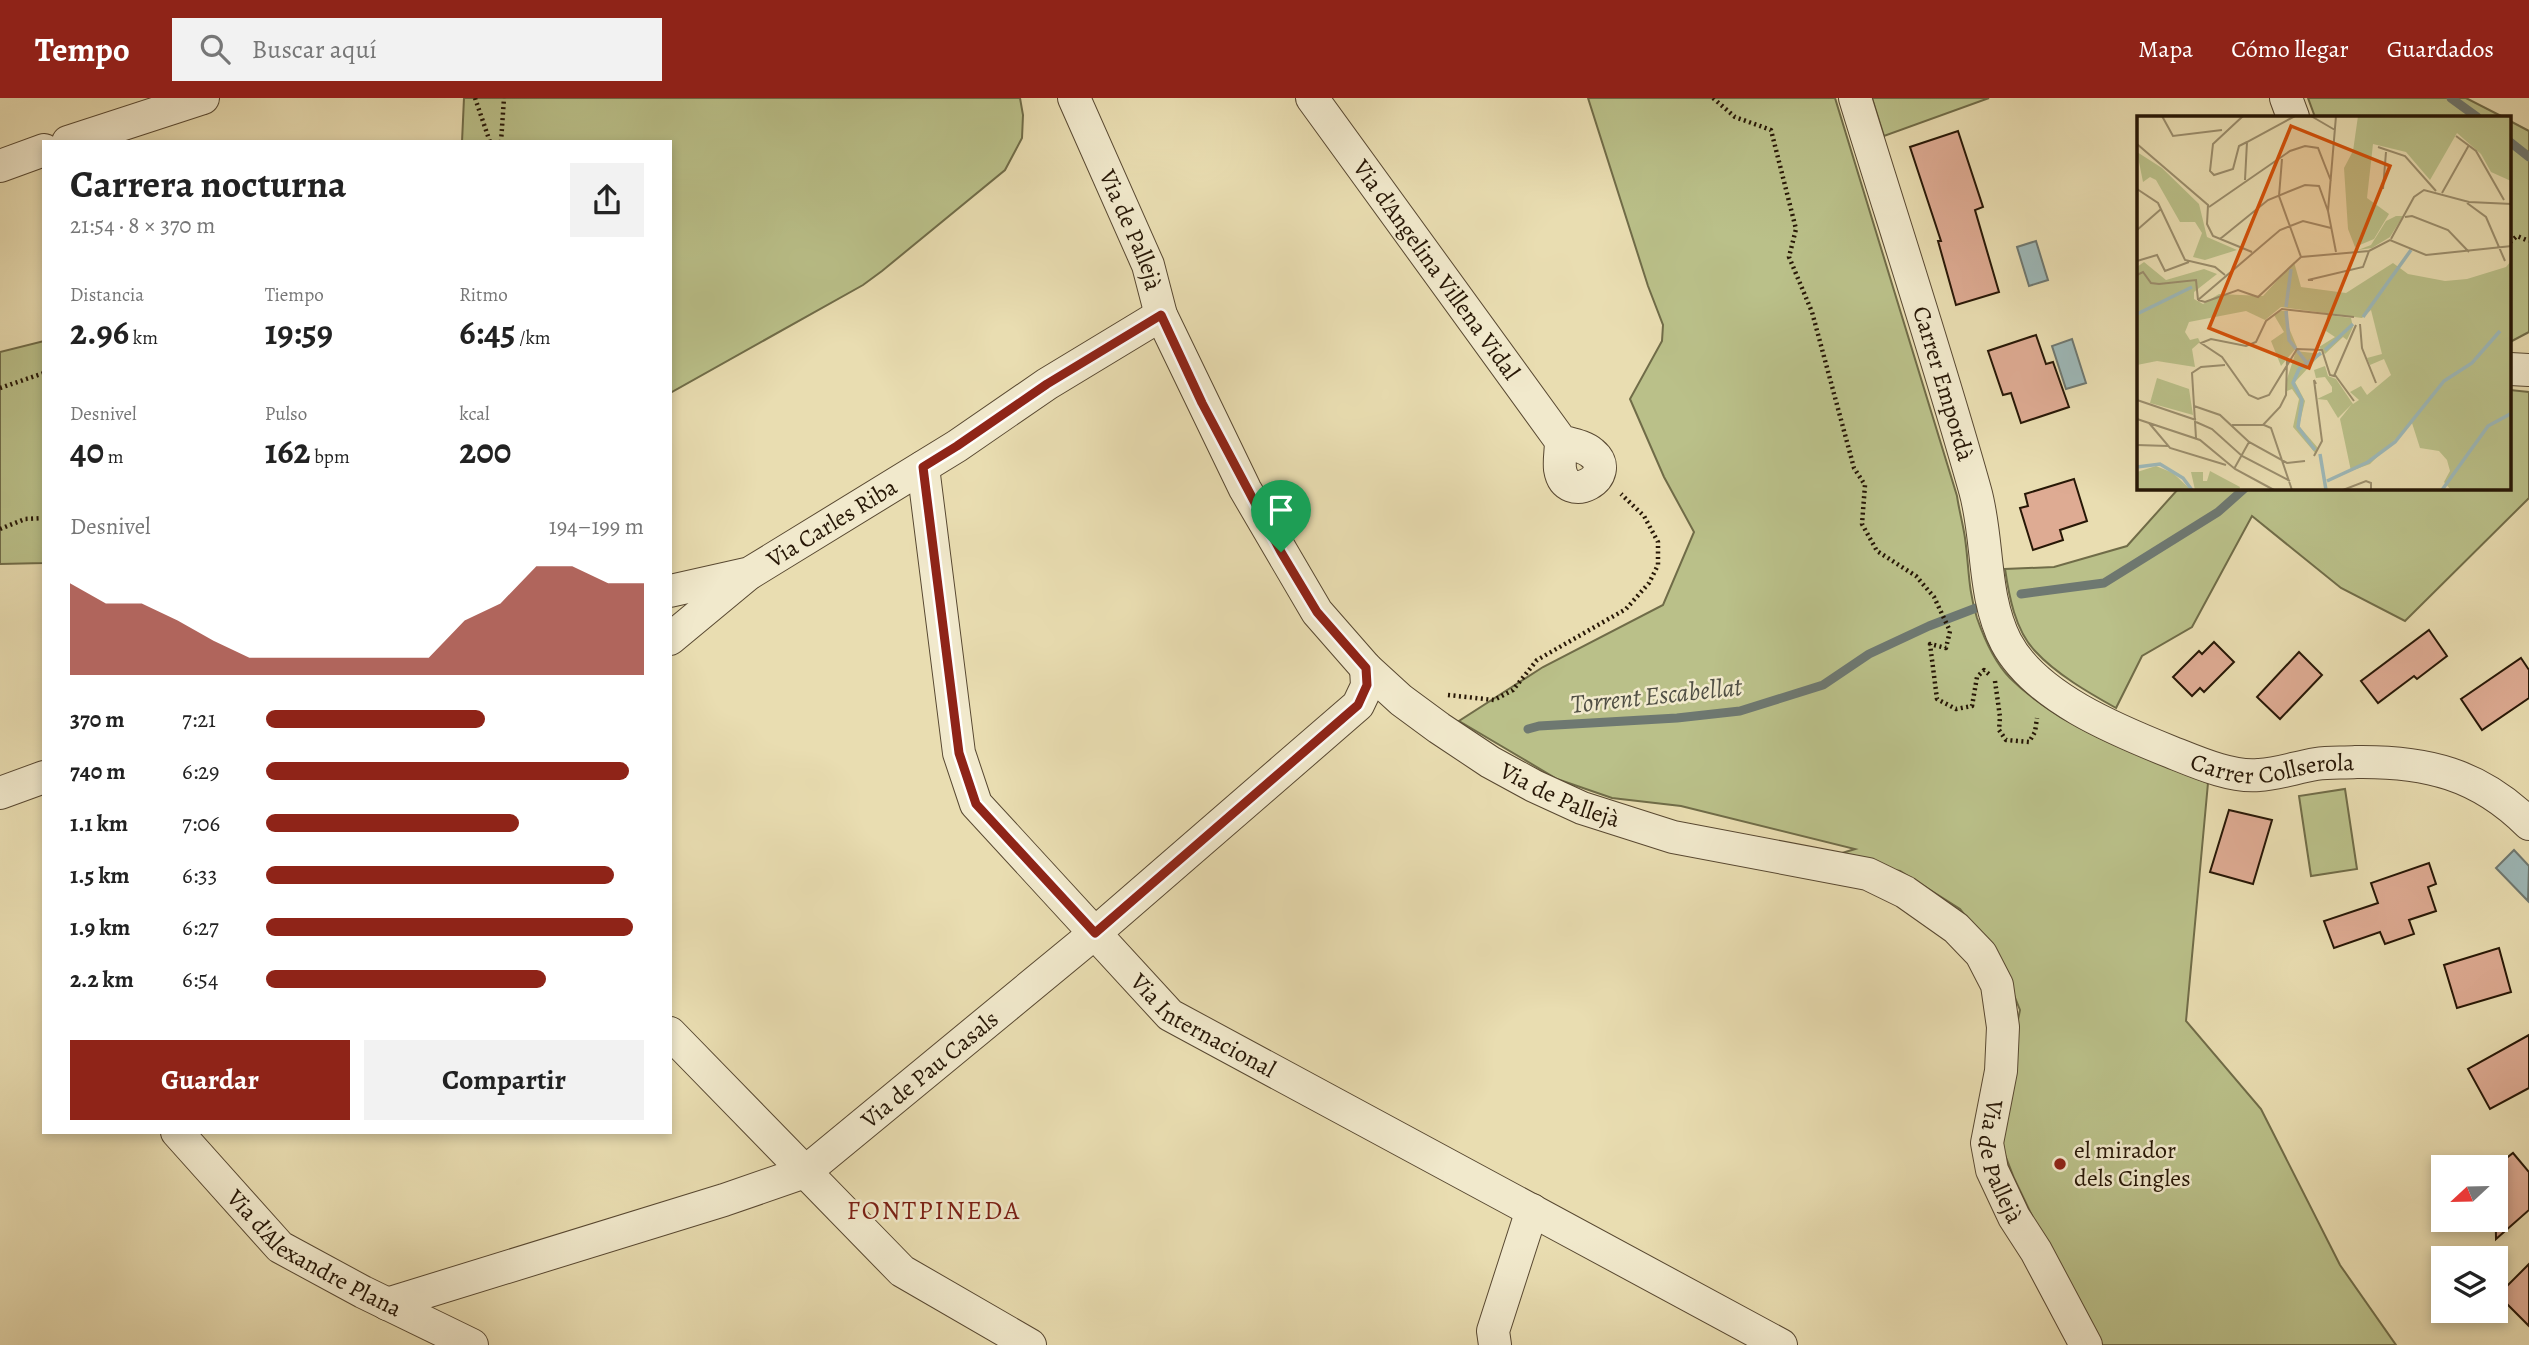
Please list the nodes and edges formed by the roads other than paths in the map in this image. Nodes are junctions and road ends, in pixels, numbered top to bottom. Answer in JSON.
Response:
{"nodes":[{"id":1,"x":203,"y":98,"type":"edge"},
{"id":2,"x":1074,"y":98,"type":"edge"},
{"id":3,"x":1312,"y":98,"type":"edge"},
{"id":4,"x":1855,"y":98,"type":"edge"},
{"id":5,"x":2286,"y":98,"type":"edge"},
{"id":6,"x":2293,"y":116,"type":"edge"},
{"id":7,"x":74,"y":140,"type":"edge"},
{"id":8,"x":42,"y":151,"type":"edge"},
{"id":9,"x":0,"y":166,"type":"edge"},
{"id":10,"x":1161,"y":315,"type":"junction"},
{"id":11,"x":923,"y":467,"type":"junction"},
{"id":12,"x":1596,"y":480,"type":"road end"},
{"id":13,"x":750,"y":573,"type":"junction"},
{"id":14,"x":672,"y":591,"type":"edge"},
{"id":15,"x":672,"y":637,"type":"edge"},
{"id":16,"x":1366,"y":668,"type":"junction"},
{"id":17,"x":2034,"y":675,"type":"joint"},
{"id":18,"x":42,"y":778,"type":"edge"},
{"id":19,"x":0,"y":793,"type":"edge"},
{"id":20,"x":2529,"y":824,"type":"edge"},
{"id":21,"x":1095,"y":933,"type":"junction"},
{"id":22,"x":672,"y":1035,"type":"edge"},
{"id":23,"x":179,"y":1134,"type":"edge"},
{"id":24,"x":805,"y":1172,"type":"junction"},
{"id":25,"x":1532,"y":1210,"type":"junction"},
{"id":26,"x":387,"y":1304,"type":"junction"},
{"id":27,"x":472,"y":1345,"type":"edge"},
{"id":28,"x":1030,"y":1345,"type":"edge"},
{"id":29,"x":1495,"y":1345,"type":"edge"},
{"id":30,"x":1781,"y":1345,"type":"edge"},
{"id":31,"x":2087,"y":1345,"type":"edge"}],
"edges":[{"from":1,"to":7,"type":"street"},
{"from":2,"to":10,"type":"street","name":"Via de Pallejà"},
{"from":3,"to":12,"type":"street","name":"Via d'Angelina Villena Vidal"},
{"from":4,"to":17,"type":"street","name":"Carrer Empordà"},
{"from":5,"to":6,"type":"street"},
{"from":8,"to":9,"type":"street"},
{"from":10,"to":11,"type":"street","name":"Via Carles Riba"},
{"from":10,"to":16,"type":"street","name":"Via de Pallejà"},
{"from":11,"to":13,"type":"street","name":"Via Carles Riba"},
{"from":11,"to":21,"type":"street","name":"Via Internacional"},
{"from":13,"to":14,"type":"street","name":"Via Carles Riba"},
{"from":13,"to":15,"type":"street"},
{"from":16,"to":21,"type":"street","name":"Via de Pau Casals"},
{"from":16,"to":31,"type":"street","name":"Via de Pallejà"},
{"from":17,"to":20,"type":"street","name":"Carrer Collserola"},
{"from":18,"to":19,"type":"street"},
{"from":21,"to":24,"type":"street","name":"Via de Pau Casals"},
{"from":21,"to":25,"type":"street","name":"Via Internacional"},
{"from":22,"to":24,"type":"street"},
{"from":23,"to":26,"type":"street","name":"Via d'Alexandre Plana"},
{"from":24,"to":26,"type":"street","name":"Via de Pau Casals"},
{"from":24,"to":28,"type":"street"},
{"from":25,"to":29,"type":"street"},
{"from":25,"to":30,"type":"street","name":"Via Internacional"},
{"from":26,"to":27,"type":"street","name":"Via d'Alexandre Plana"}]}
